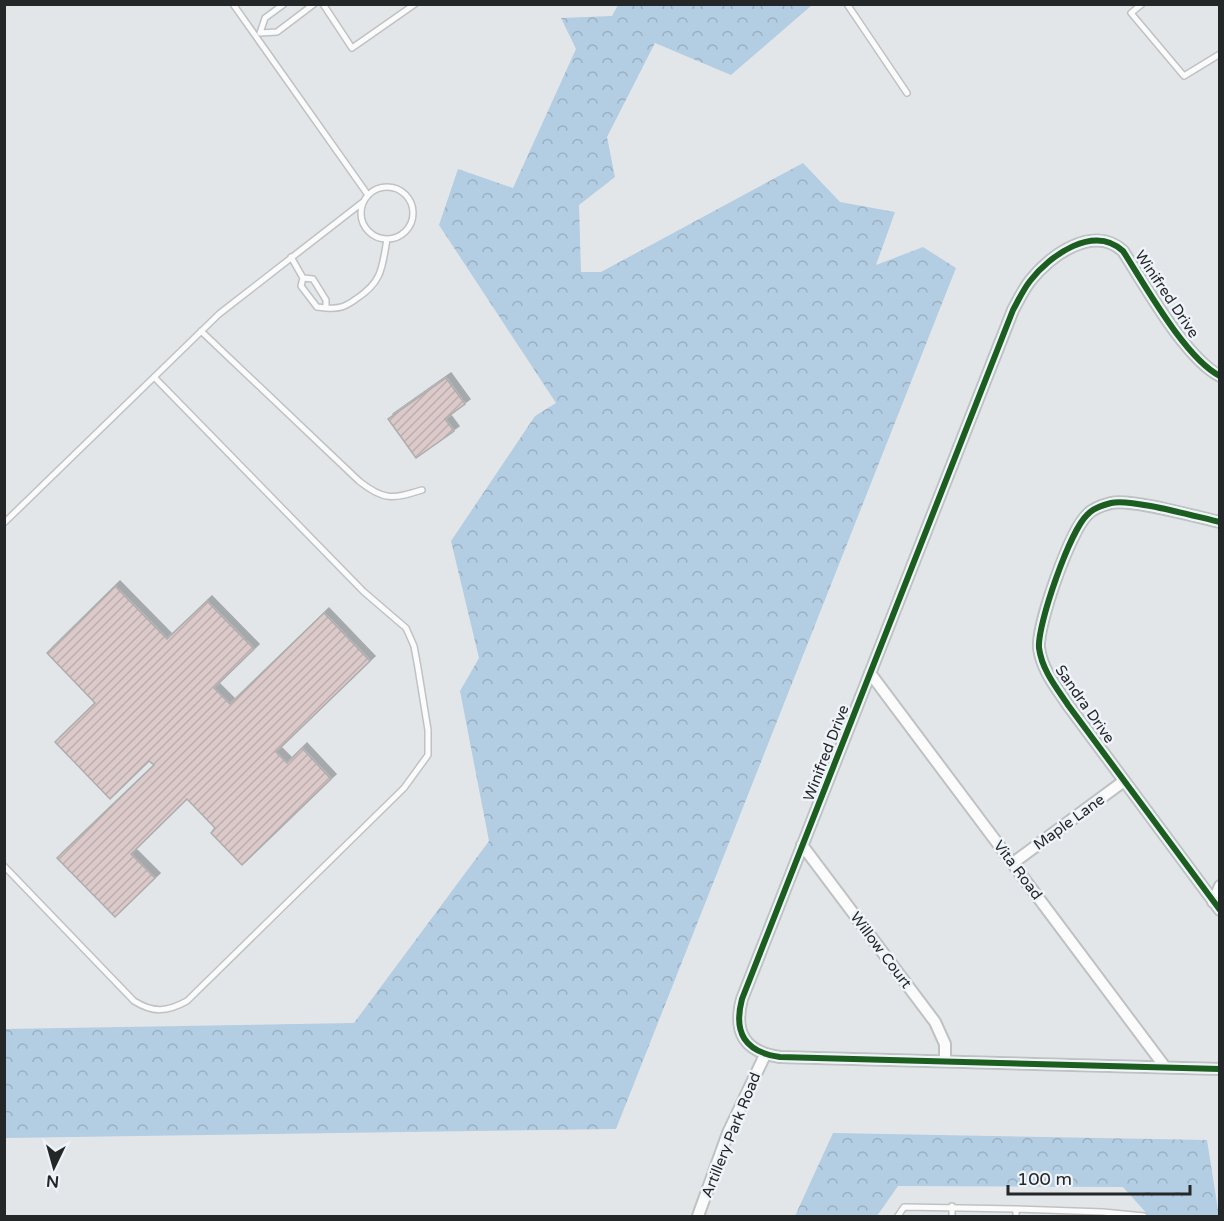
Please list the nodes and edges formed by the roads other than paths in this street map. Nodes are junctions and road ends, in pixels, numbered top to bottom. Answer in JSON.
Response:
{"nodes":[{"id":1,"x":233,"y":4,"type":"edge"},
{"id":2,"x":284,"y":4,"type":"edge"},
{"id":3,"x":314,"y":4,"type":"edge"},
{"id":4,"x":322,"y":4,"type":"edge"},
{"id":5,"x":415,"y":4,"type":"edge"},
{"id":6,"x":846,"y":4,"type":"edge"},
{"id":7,"x":1142,"y":4,"type":"edge"},
{"id":8,"x":258,"y":35,"type":"junction"},
{"id":9,"x":1220,"y":54,"type":"edge"},
{"id":10,"x":907,"y":93,"type":"dead end"},
{"id":11,"x":368,"y":195,"type":"junction"},
{"id":12,"x":363,"y":202,"type":"junction"},
{"id":13,"x":387,"y":239,"type":"junction"},
{"id":14,"x":291,"y":257,"type":"junction"},
{"id":15,"x":303,"y":278,"type":"junction"},
{"id":16,"x":326,"y":308,"type":"junction"},
{"id":17,"x":201,"y":331,"type":"junction"},
{"id":18,"x":1220,"y":376,"type":"edge"},
{"id":19,"x":154,"y":377,"type":"junction"},
{"id":20,"x":422,"y":490,"type":"dead end"},
{"id":21,"x":1220,"y":522,"type":"edge"},
{"id":22,"x":4,"y":523,"type":"edge"},
{"id":23,"x":870,"y":673,"type":"junction"},
{"id":24,"x":1124,"y":781,"type":"junction"},
{"id":25,"x":802,"y":846,"type":"junction"},
{"id":26,"x":1013,"y":863,"type":"junction"},
{"id":27,"x":4,"y":866,"type":"edge"},
{"id":28,"x":1220,"y":886,"type":"edge"},
{"id":29,"x":1216,"y":906,"type":"edge"},
{"id":30,"x":765,"y":1055,"type":"junction"},
{"id":31,"x":945,"y":1061,"type":"junction"},
{"id":32,"x":1165,"y":1067,"type":"junction"},
{"id":33,"x":1220,"y":1069,"type":"edge"},
{"id":34,"x":952,"y":1206,"type":"junction"},
{"id":35,"x":988,"y":1208,"type":"junction"},
{"id":36,"x":1016,"y":1209,"type":"junction"},
{"id":37,"x":698,"y":1216,"type":"edge"},
{"id":38,"x":898,"y":1216,"type":"edge"},
{"id":39,"x":952,"y":1216,"type":"edge"},
{"id":40,"x":987,"y":1216,"type":"edge"},
{"id":41,"x":1016,"y":1216,"type":"edge"},
{"id":42,"x":1144,"y":1216,"type":"edge"}],
"edges":[{"from":1,"to":8,"type":"lane"},
{"from":2,"to":8,"type":"lane"},
{"from":3,"to":8,"type":"lane"},
{"from":4,"to":5,"type":"lane"},
{"from":6,"to":10,"type":"lane"},
{"from":7,"to":9,"type":"lane"},
{"from":8,"to":11,"type":"lane"},
{"from":11,"to":12,"type":"lane"},
{"from":11,"to":13,"type":"lane"},
{"from":12,"to":13,"type":"lane"},
{"from":12,"to":14,"type":"lane"},
{"from":13,"to":16,"type":"lane"},
{"from":14,"to":15,"type":"lane"},
{"from":14,"to":17,"type":"lane"},
{"from":15,"to":16,"type":"lane"},
{"from":15,"to":16,"type":"lane"},
{"from":17,"to":19,"type":"lane"},
{"from":17,"to":20,"type":"lane"},
{"from":18,"to":23,"type":"street","name":"Winifred Drive"},
{"from":19,"to":22,"type":"lane"},
{"from":19,"to":27,"type":"lane"},
{"from":21,"to":24,"type":"street","name":"Sandra Drive"},
{"from":23,"to":25,"type":"street","name":"Winifred Drive"},
{"from":23,"to":26,"type":"street","name":"Vita Road"},
{"from":24,"to":26,"type":"street","name":"Maple Lane"},
{"from":24,"to":29,"type":"street","name":"Sandra Drive"},
{"from":25,"to":30,"type":"street","name":"Winifred Drive"},
{"from":25,"to":31,"type":"street","name":"Willow Court"},
{"from":26,"to":32,"type":"street","name":"Vita Road"},
{"from":28,"to":29,"type":"street"},
{"from":30,"to":31,"type":"street"},
{"from":30,"to":37,"type":"street","name":"Artillery Park Road"},
{"from":31,"to":32,"type":"street"},
{"from":32,"to":33,"type":"street"},
{"from":34,"to":35,"type":"lane"},
{"from":34,"to":38,"type":"lane"},
{"from":34,"to":39,"type":"lane"},
{"from":35,"to":36,"type":"lane"},
{"from":35,"to":40,"type":"lane"},
{"from":36,"to":41,"type":"lane"},
{"from":36,"to":42,"type":"lane"}]}
